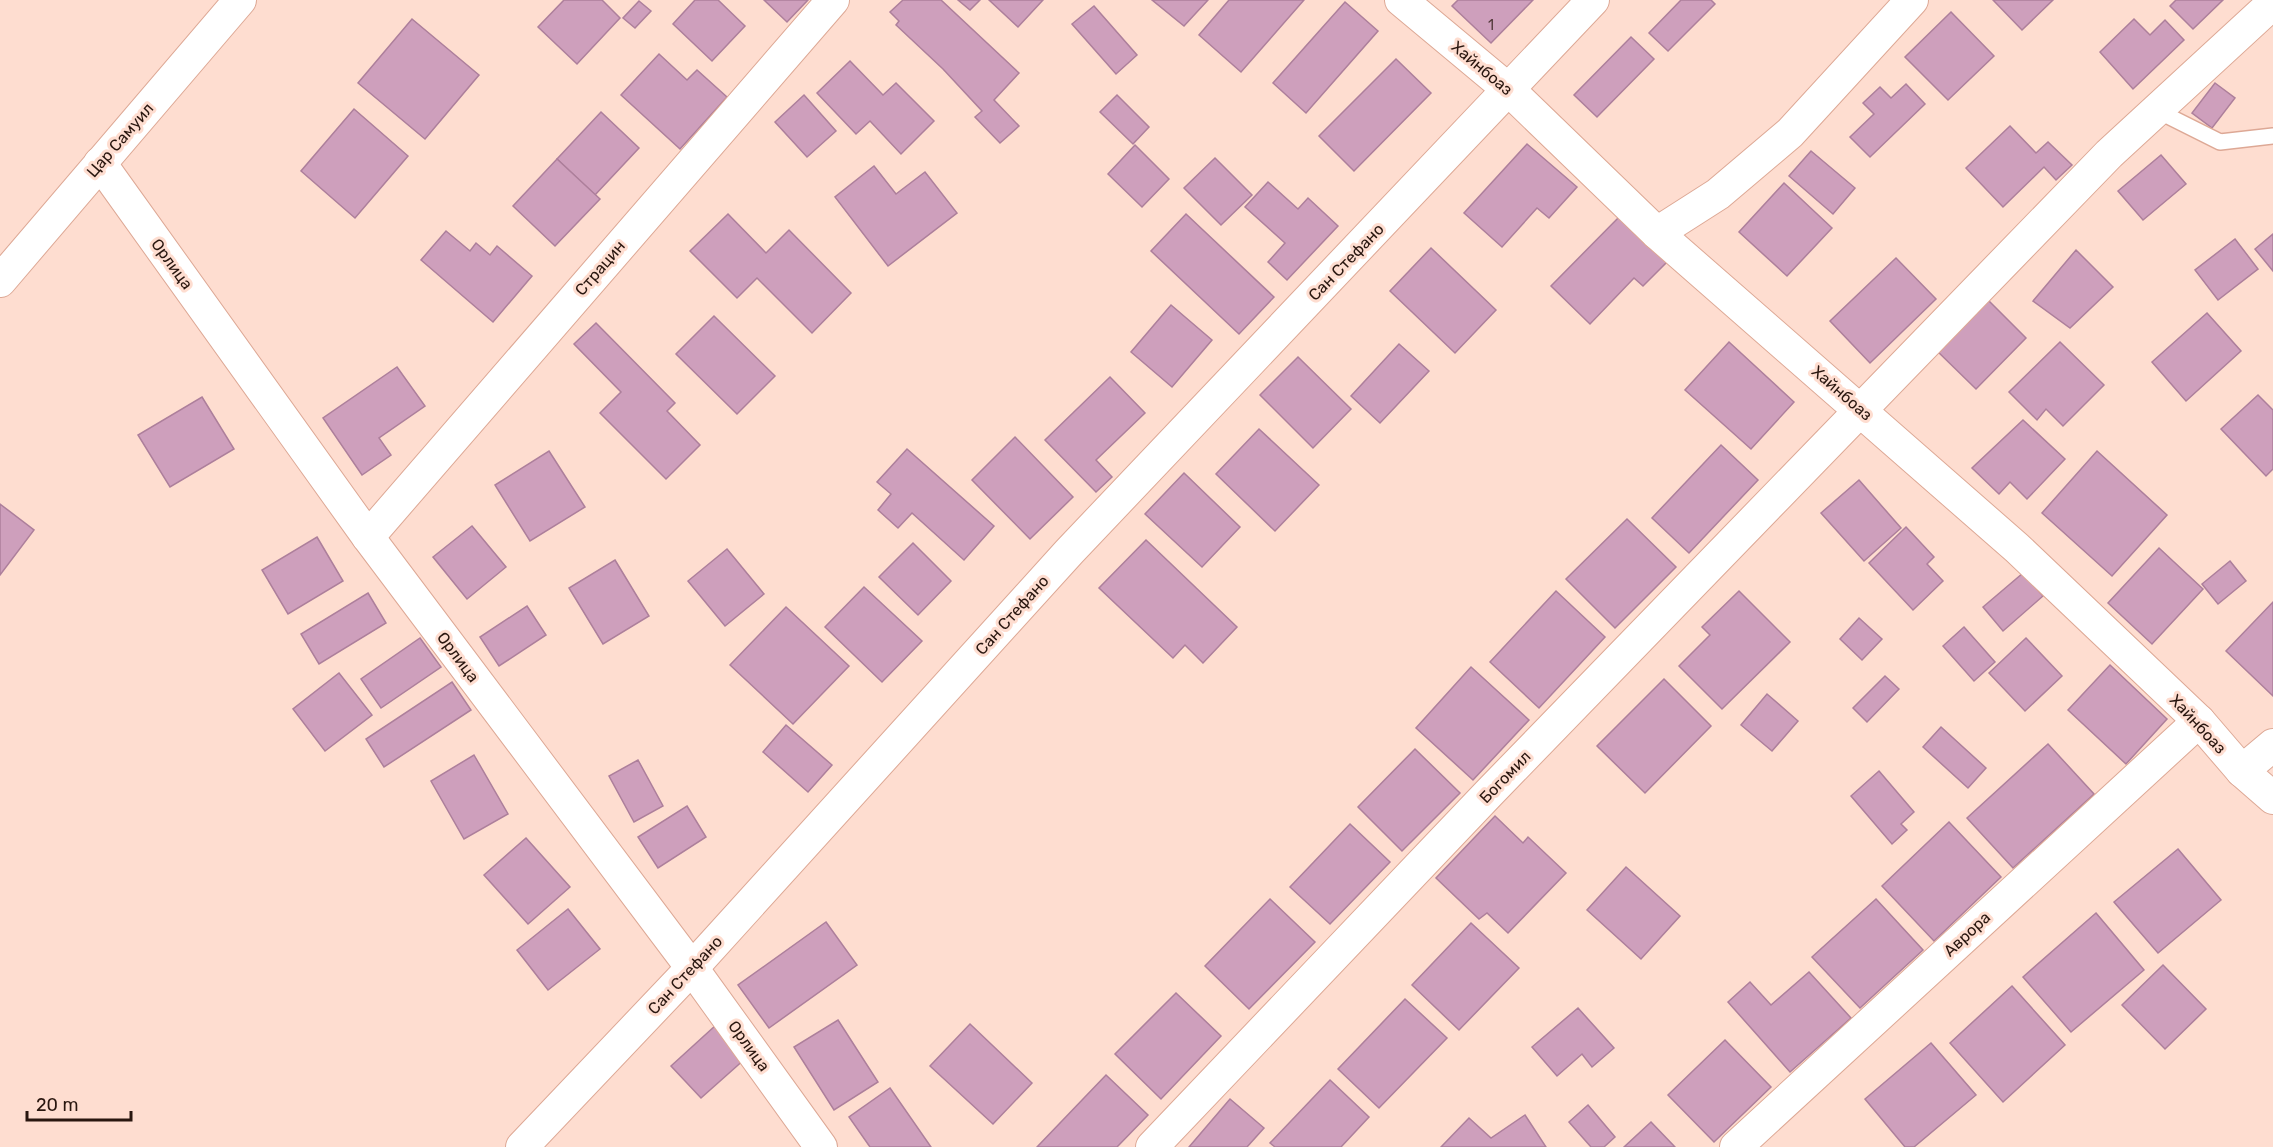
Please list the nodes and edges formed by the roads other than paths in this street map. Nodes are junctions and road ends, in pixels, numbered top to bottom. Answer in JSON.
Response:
{"nodes":[{"id":1,"x":240,"y":0,"type":"edge"},
{"id":2,"x":833,"y":0,"type":"edge"},
{"id":3,"x":1401,"y":0,"type":"edge"},
{"id":4,"x":1593,"y":0,"type":"edge"},
{"id":5,"x":1912,"y":0,"type":"edge"},
{"id":6,"x":2273,"y":3,"type":"edge"},
{"id":7,"x":1509,"y":90,"type":"junction"},
{"id":8,"x":2156,"y":110,"type":"junction"},
{"id":9,"x":2273,"y":136,"type":"edge"},
{"id":10,"x":100,"y":163,"type":"junction"},
{"id":11,"x":1657,"y":233,"type":"junction"},
{"id":12,"x":0,"y":281,"type":"edge"},
{"id":13,"x":1862,"y":410,"type":"junction"},
{"id":14,"x":368,"y":537,"type":"junction"},
{"id":15,"x":2199,"y":721,"type":"junction"},
{"id":16,"x":2273,"y":745,"type":"edge"},
{"id":17,"x":2242,"y":771,"type":"junction"},
{"id":18,"x":2273,"y":798,"type":"edge"},
{"id":19,"x":692,"y":968,"type":"junction"},
{"id":20,"x":522,"y":1147,"type":"edge"},
{"id":21,"x":821,"y":1147,"type":"edge"},
{"id":22,"x":1152,"y":1147,"type":"edge"},
{"id":23,"x":1736,"y":1147,"type":"edge"}],
"edges":[{"from":1,"to":10,"type":"street","name":"Цар Самуил"},
{"from":2,"to":14,"type":"street","name":"Страцин"},
{"from":3,"to":7,"type":"street","name":"Хайнбоаз"},
{"from":4,"to":7,"type":"street","name":"Сан Стефано"},
{"from":5,"to":11,"type":"street"},
{"from":6,"to":8,"type":"street","name":"Богомил"},
{"from":7,"to":11,"type":"street","name":"Хайнбоаз"},
{"from":7,"to":19,"type":"street","name":"Сан Стефано"},
{"from":8,"to":9,"type":"lane"},
{"from":8,"to":13,"type":"street","name":"Богомил"},
{"from":10,"to":12,"type":"street","name":"Цар Самуил"},
{"from":10,"to":14,"type":"street","name":"Орлица"},
{"from":11,"to":13,"type":"street","name":"Хайнбоаз"},
{"from":13,"to":15,"type":"street","name":"Хайнбоаз"},
{"from":13,"to":22,"type":"street","name":"Богомил"},
{"from":14,"to":19,"type":"street","name":"Орлица"},
{"from":15,"to":17,"type":"street","name":"Хайнбоаз"},
{"from":15,"to":23,"type":"street","name":"Аврора"},
{"from":16,"to":17,"type":"street"},
{"from":17,"to":18,"type":"street","name":"Хайнбоаз"},
{"from":19,"to":20,"type":"street","name":"Сан Стефано"},
{"from":19,"to":21,"type":"street","name":"Орлица"}]}
